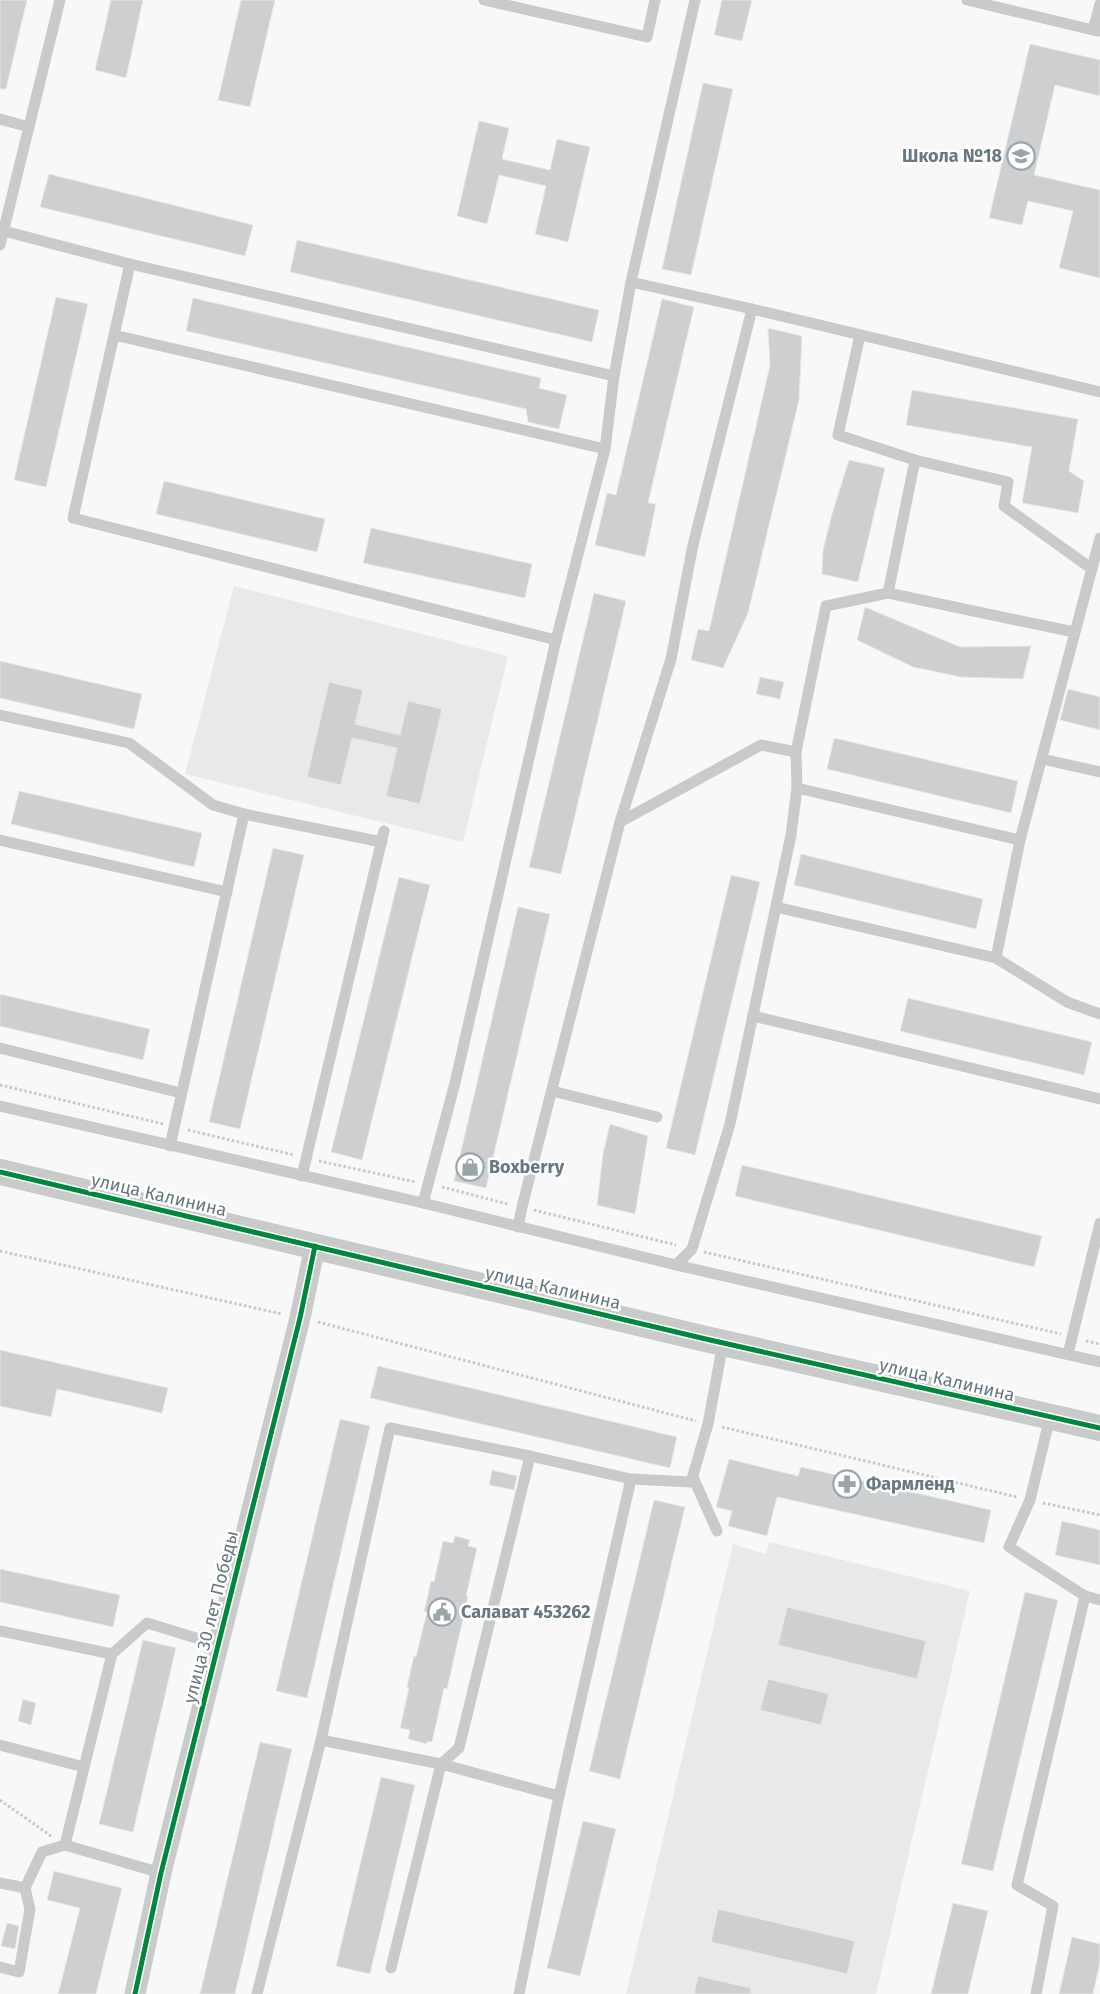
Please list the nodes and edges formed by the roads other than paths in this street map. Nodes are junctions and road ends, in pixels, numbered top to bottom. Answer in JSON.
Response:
{"nodes":[{"id":1,"x":60,"y":0,"type":"edge"},
{"id":2,"x":484,"y":0,"type":"edge"},
{"id":3,"x":655,"y":0,"type":"edge"},
{"id":4,"x":695,"y":0,"type":"edge"},
{"id":5,"x":967,"y":0,"type":"edge"},
{"id":6,"x":1100,"y":4,"type":"edge"},
{"id":7,"x":528,"y":5,"type":"edge"},
{"id":8,"x":1096,"y":31,"type":"edge"},
{"id":9,"x":0,"y":119,"type":"edge"},
{"id":10,"x":29,"y":127,"type":"junction"},
{"id":11,"x":4,"y":231,"type":"junction"},
{"id":12,"x":0,"y":246,"type":"edge"},
{"id":13,"x":130,"y":264,"type":"junction"},
{"id":14,"x":631,"y":282,"type":"junction"},
{"id":15,"x":752,"y":309,"type":"junction"},
{"id":16,"x":114,"y":335,"type":"junction"},
{"id":17,"x":860,"y":335,"type":"junction"},
{"id":18,"x":614,"y":376,"type":"junction"},
{"id":19,"x":1100,"y":392,"type":"edge"},
{"id":20,"x":605,"y":449,"type":"junction"},
{"id":21,"x":915,"y":460,"type":"junction"},
{"id":22,"x":1100,"y":538,"type":"edge"},
{"id":23,"x":1092,"y":569,"type":"junction"},
{"id":24,"x":888,"y":593,"type":"junction"},
{"id":25,"x":1074,"y":632,"type":"junction"},
{"id":26,"x":556,"y":640,"type":"junction"},
{"id":27,"x":0,"y":715,"type":"edge"},
{"id":28,"x":796,"y":752,"type":"junction"},
{"id":29,"x":1042,"y":759,"type":"junction"},
{"id":30,"x":1100,"y":772,"type":"edge"},
{"id":31,"x":797,"y":788,"type":"junction"},
{"id":32,"x":244,"y":814,"type":"junction"},
{"id":33,"x":620,"y":822,"type":"junction"},
{"id":34,"x":0,"y":840,"type":"edge"},
{"id":35,"x":1020,"y":840,"type":"junction"},
{"id":36,"x":227,"y":892,"type":"junction"},
{"id":37,"x":776,"y":907,"type":"junction"},
{"id":38,"x":996,"y":958,"type":"junction"},
{"id":39,"x":1100,"y":1014,"type":"edge"},
{"id":40,"x":753,"y":1016,"type":"junction"},
{"id":41,"x":0,"y":1048,"type":"edge"},
{"id":42,"x":552,"y":1091,"type":"junction"},
{"id":43,"x":181,"y":1093,"type":"junction"},
{"id":44,"x":1100,"y":1099,"type":"edge"},
{"id":45,"x":0,"y":1106,"type":"edge"},
{"id":46,"x":657,"y":1117,"type":"dead end"},
{"id":47,"x":170,"y":1146,"type":"junction"},
{"id":48,"x":0,"y":1172,"type":"edge"},
{"id":49,"x":302,"y":1176,"type":"junction"},
{"id":50,"x":423,"y":1203,"type":"junction"},
{"id":51,"x":1100,"y":1224,"type":"edge"},
{"id":52,"x":518,"y":1227,"type":"junction"},
{"id":53,"x":315,"y":1246,"type":"junction"},
{"id":54,"x":676,"y":1265,"type":"junction"},
{"id":55,"x":723,"y":1343,"type":"junction"},
{"id":56,"x":1068,"y":1354,"type":"junction"},
{"id":57,"x":1100,"y":1362,"type":"edge"},
{"id":58,"x":1050,"y":1417,"type":"junction"},
{"id":59,"x":1100,"y":1428,"type":"edge"},
{"id":60,"x":530,"y":1456,"type":"junction"},
{"id":61,"x":693,"y":1477,"type":"junction"},
{"id":62,"x":631,"y":1479,"type":"junction"},
{"id":63,"x":717,"y":1531,"type":"dead end"},
{"id":64,"x":1084,"y":1596,"type":"junction"},
{"id":65,"x":1100,"y":1600,"type":"edge"},
{"id":66,"x":0,"y":1631,"type":"edge"},
{"id":67,"x":219,"y":1645,"type":"junction"},
{"id":68,"x":112,"y":1654,"type":"junction"},
{"id":69,"x":321,"y":1740,"type":"junction"},
{"id":70,"x":0,"y":1745,"type":"edge"},
{"id":71,"x":441,"y":1764,"type":"junction"},
{"id":72,"x":84,"y":1767,"type":"junction"},
{"id":73,"x":559,"y":1796,"type":"junction"},
{"id":74,"x":65,"y":1845,"type":"junction"},
{"id":75,"x":161,"y":1873,"type":"junction"},
{"id":76,"x":0,"y":1883,"type":"edge"},
{"id":77,"x":25,"y":1888,"type":"junction"},
{"id":78,"x":0,"y":1967,"type":"edge"},
{"id":79,"x":391,"y":1968,"type":"dead end"},
{"id":80,"x":135,"y":1994,"type":"edge"},
{"id":81,"x":257,"y":1994,"type":"edge"},
{"id":82,"x":519,"y":1994,"type":"edge"},
{"id":83,"x":1036,"y":1994,"type":"edge"}],
"edges":[{"from":1,"to":10,"type":"lane"},
{"from":2,"to":7,"type":"lane"},
{"from":3,"to":7,"type":"lane"},
{"from":4,"to":14,"type":"lane"},
{"from":5,"to":8,"type":"lane"},
{"from":6,"to":8,"type":"lane"},
{"from":9,"to":10,"type":"lane"},
{"from":10,"to":11,"type":"lane"},
{"from":11,"to":12,"type":"lane"},
{"from":11,"to":13,"type":"lane"},
{"from":13,"to":16,"type":"lane"},
{"from":13,"to":18,"type":"lane"},
{"from":14,"to":15,"type":"lane"},
{"from":14,"to":18,"type":"lane"},
{"from":15,"to":17,"type":"lane"},
{"from":15,"to":33,"type":"lane"},
{"from":16,"to":20,"type":"lane"},
{"from":16,"to":26,"type":"lane"},
{"from":17,"to":19,"type":"lane"},
{"from":17,"to":21,"type":"lane"},
{"from":18,"to":20,"type":"lane"},
{"from":20,"to":26,"type":"lane"},
{"from":21,"to":23,"type":"lane"},
{"from":21,"to":24,"type":"lane"},
{"from":22,"to":23,"type":"lane"},
{"from":23,"to":25,"type":"lane"},
{"from":24,"to":25,"type":"lane"},
{"from":24,"to":28,"type":"lane"},
{"from":25,"to":29,"type":"lane"},
{"from":26,"to":50,"type":"lane"},
{"from":27,"to":32,"type":"lane"},
{"from":28,"to":31,"type":"lane"},
{"from":28,"to":33,"type":"lane"},
{"from":29,"to":30,"type":"lane"},
{"from":29,"to":35,"type":"lane"},
{"from":31,"to":35,"type":"lane"},
{"from":31,"to":37,"type":"lane"},
{"from":32,"to":36,"type":"lane"},
{"from":32,"to":49,"type":"lane"},
{"from":33,"to":42,"type":"lane"},
{"from":34,"to":36,"type":"lane"},
{"from":35,"to":38,"type":"lane"},
{"from":36,"to":43,"type":"lane"},
{"from":37,"to":38,"type":"lane"},
{"from":37,"to":40,"type":"lane"},
{"from":38,"to":39,"type":"lane"},
{"from":40,"to":44,"type":"lane"},
{"from":40,"to":54,"type":"lane"},
{"from":41,"to":43,"type":"lane"},
{"from":42,"to":46,"type":"lane"},
{"from":42,"to":52,"type":"lane"},
{"from":43,"to":47,"type":"lane"},
{"from":45,"to":47,"type":"lane"},
{"from":47,"to":49,"type":"lane"},
{"from":48,"to":53,"type":"street","name":"улица Калинина"},
{"from":49,"to":50,"type":"lane"},
{"from":50,"to":52,"type":"lane"},
{"from":51,"to":56,"type":"lane"},
{"from":52,"to":54,"type":"lane"},
{"from":53,"to":55,"type":"street","name":"улица Калинина"},
{"from":53,"to":67,"type":"street","name":"улица 30 лет Победы"},
{"from":54,"to":56,"type":"lane"},
{"from":55,"to":58,"type":"street","name":"улица Калинина"},
{"from":55,"to":61,"type":"lane"},
{"from":56,"to":57,"type":"lane"},
{"from":58,"to":59,"type":"street","name":"улица Калинина"},
{"from":58,"to":64,"type":"lane"},
{"from":60,"to":62,"type":"lane"},
{"from":60,"to":69,"type":"lane"},
{"from":60,"to":71,"type":"lane"},
{"from":61,"to":62,"type":"lane"},
{"from":61,"to":63,"type":"lane"},
{"from":62,"to":73,"type":"lane"},
{"from":64,"to":65,"type":"lane"},
{"from":64,"to":83,"type":"lane"},
{"from":66,"to":68,"type":"lane"},
{"from":67,"to":68,"type":"lane"},
{"from":67,"to":75,"type":"street","name":"улица 30 лет Победы"},
{"from":68,"to":72,"type":"lane"},
{"from":69,"to":71,"type":"lane"},
{"from":69,"to":81,"type":"lane"},
{"from":70,"to":72,"type":"lane"},
{"from":71,"to":73,"type":"lane"},
{"from":71,"to":79,"type":"lane"},
{"from":72,"to":74,"type":"lane"},
{"from":73,"to":82,"type":"lane"},
{"from":74,"to":75,"type":"lane"},
{"from":74,"to":77,"type":"lane"},
{"from":75,"to":80,"type":"street","name":"улица 30 лет Победы"},
{"from":76,"to":77,"type":"lane"},
{"from":77,"to":78,"type":"lane"}]}
